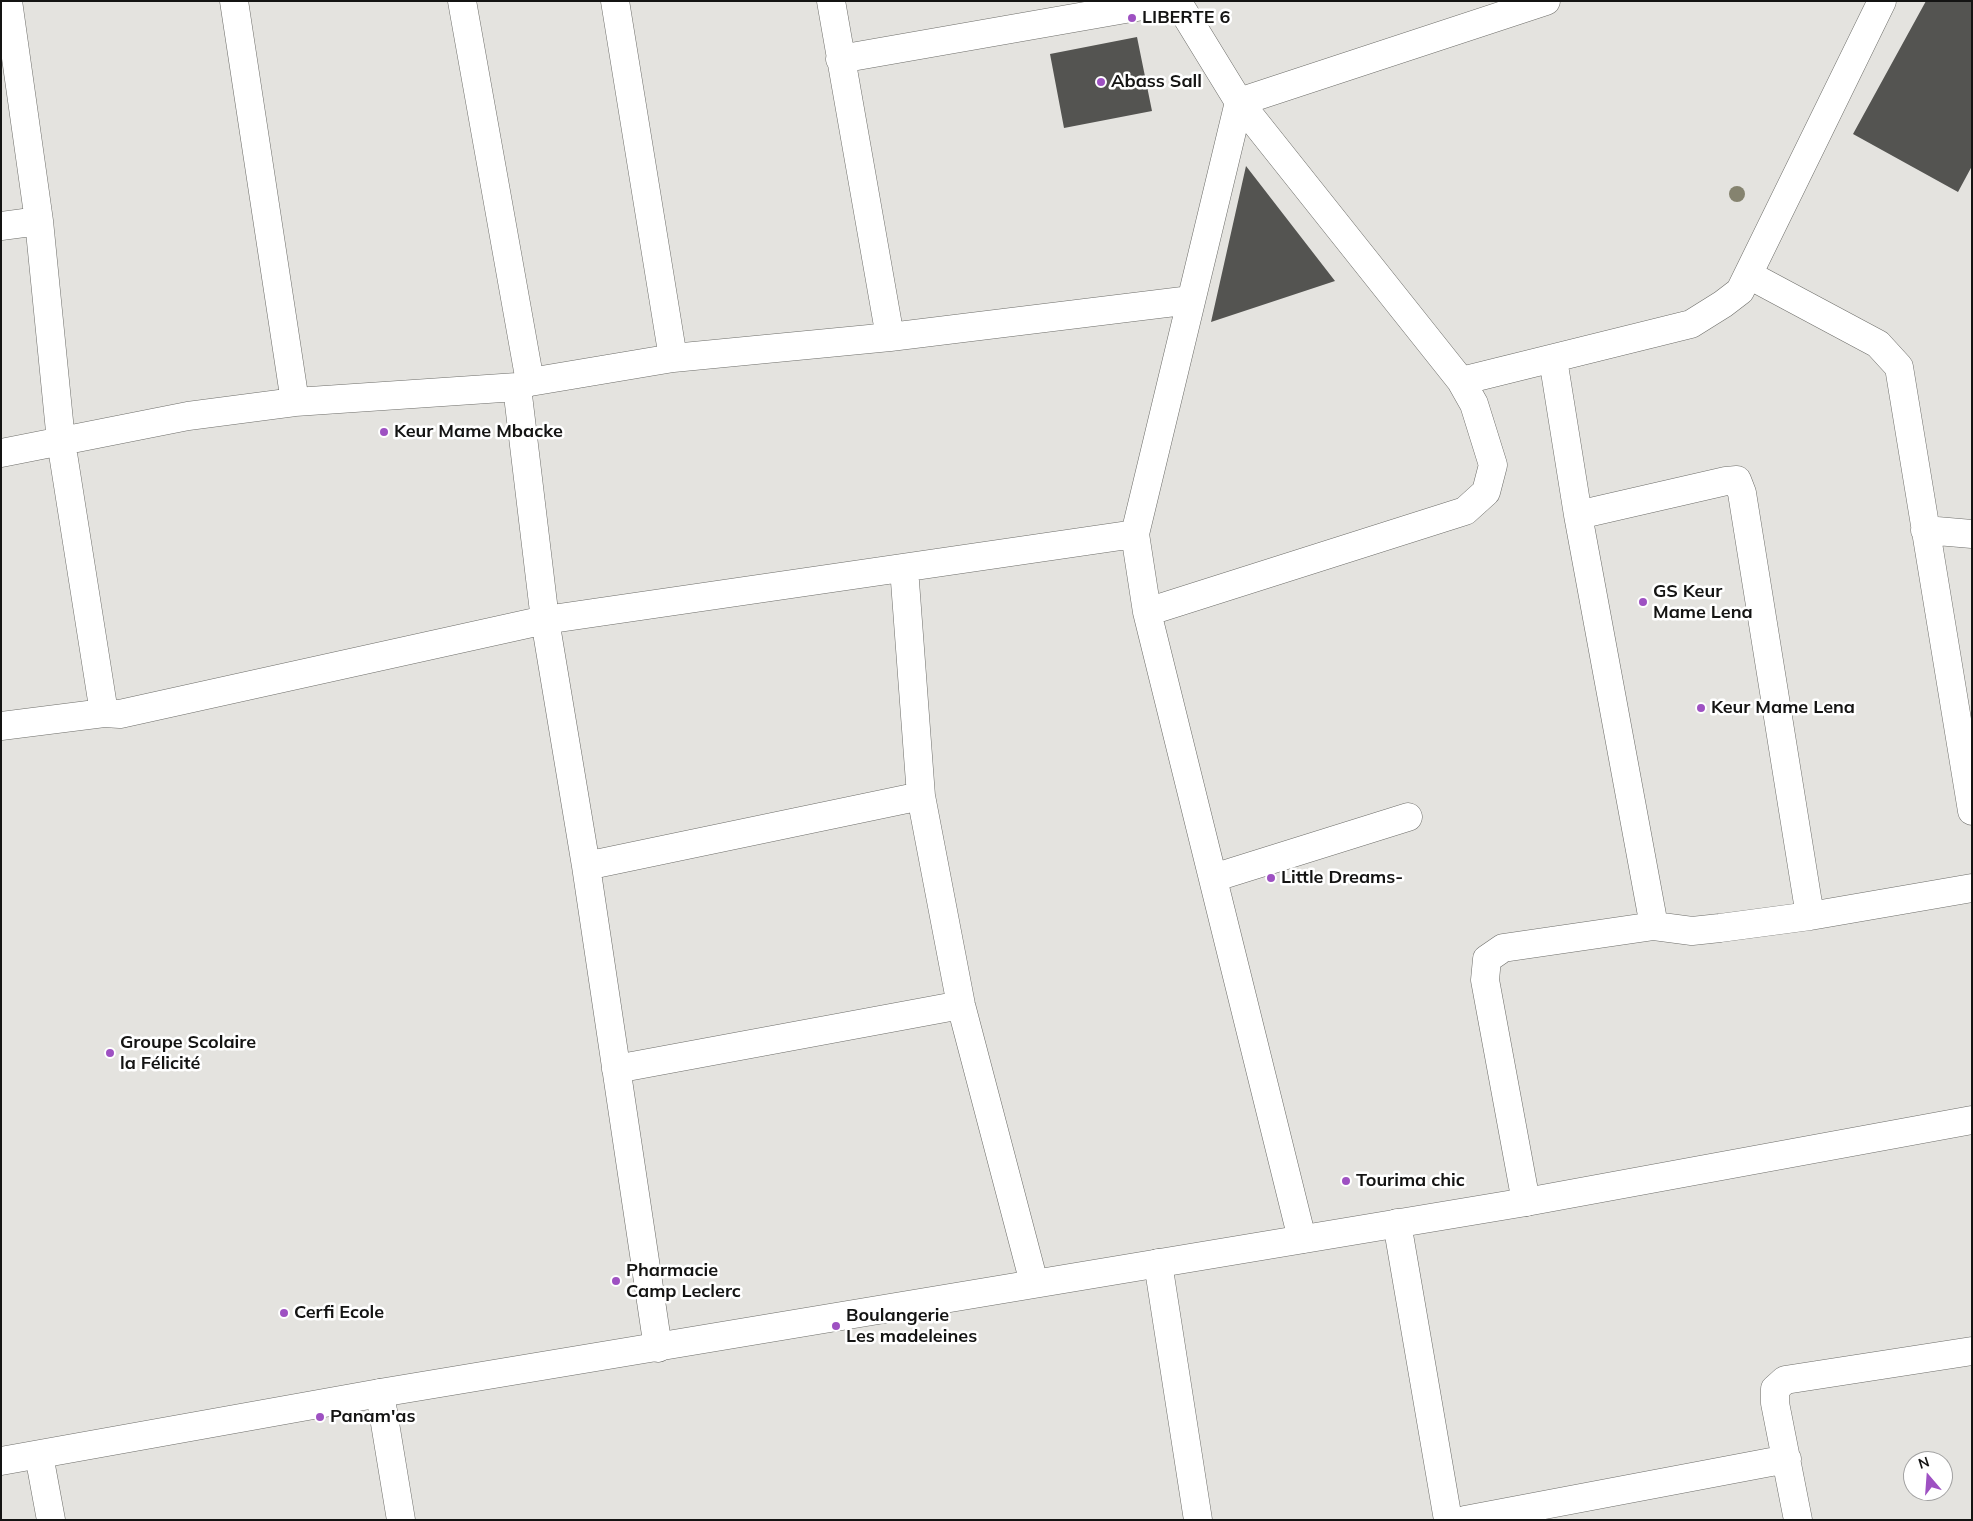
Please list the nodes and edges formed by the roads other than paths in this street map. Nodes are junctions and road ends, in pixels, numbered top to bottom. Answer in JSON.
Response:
{"nodes":[{"id":1,"x":8,"y":1,"type":"edge"},
{"id":2,"x":234,"y":1,"type":"edge"},
{"id":3,"x":462,"y":1,"type":"edge"},
{"id":4,"x":615,"y":1,"type":"edge"},
{"id":5,"x":831,"y":1,"type":"edge"},
{"id":6,"x":1171,"y":1,"type":"edge"},
{"id":7,"x":1177,"y":1,"type":"edge"},
{"id":8,"x":1546,"y":1,"type":"edge"},
{"id":9,"x":1882,"y":1,"type":"edge"},
{"id":10,"x":1486,"y":11,"type":"edge"},
{"id":11,"x":840,"y":59,"type":"junction"},
{"id":12,"x":1239,"y":102,"type":"junction"},
{"id":13,"x":39,"y":221,"type":"junction"},
{"id":14,"x":1,"y":226,"type":"edge"},
{"id":15,"x":1749,"y":275,"type":"junction"},
{"id":16,"x":1191,"y":300,"type":"junction"},
{"id":17,"x":890,"y":337,"type":"junction"},
{"id":18,"x":673,"y":358,"type":"junction"},
{"id":19,"x":1553,"y":359,"type":"junction"},
{"id":20,"x":1461,"y":381,"type":"junction"},
{"id":21,"x":523,"y":385,"type":"junction"},
{"id":22,"x":295,"y":402,"type":"junction"},
{"id":23,"x":61,"y":441,"type":"junction"},
{"id":24,"x":1,"y":453,"type":"edge"},
{"id":25,"x":1578,"y":515,"type":"junction"},
{"id":26,"x":1925,"y":530,"type":"junction"},
{"id":27,"x":1136,"y":534,"type":"junction"},
{"id":28,"x":1972,"y":534,"type":"edge"},
{"id":29,"x":904,"y":568,"type":"junction"},
{"id":30,"x":1147,"y":612,"type":"junction"},
{"id":31,"x":546,"y":620,"type":"junction"},
{"id":32,"x":104,"y":713,"type":"junction"},
{"id":33,"x":1,"y":726,"type":"edge"},
{"id":34,"x":921,"y":796,"type":"junction"},
{"id":35,"x":1972,"y":811,"type":"edge"},
{"id":36,"x":1408,"y":817,"type":"dead end"},
{"id":37,"x":586,"y":866,"type":"junction"},
{"id":38,"x":1213,"y":878,"type":"junction"},
{"id":39,"x":1972,"y":888,"type":"edge"},
{"id":40,"x":1810,"y":916,"type":"junction"},
{"id":41,"x":1654,"y":926,"type":"junction"},
{"id":42,"x":961,"y":1005,"type":"junction"},
{"id":43,"x":616,"y":1069,"type":"junction"},
{"id":44,"x":1972,"y":1120,"type":"edge"},
{"id":45,"x":1526,"y":1202,"type":"junction"},
{"id":46,"x":1397,"y":1223,"type":"junction"},
{"id":47,"x":1302,"y":1238,"type":"junction"},
{"id":48,"x":1158,"y":1263,"type":"junction"},
{"id":49,"x":1034,"y":1283,"type":"junction"},
{"id":50,"x":658,"y":1348,"type":"junction"},
{"id":51,"x":1972,"y":1351,"type":"edge"},
{"id":52,"x":380,"y":1394,"type":"junction"},
{"id":53,"x":39,"y":1454,"type":"junction"},
{"id":54,"x":1787,"y":1459,"type":"junction"},
{"id":55,"x":1,"y":1461,"type":"edge"},
{"id":56,"x":51,"y":1520,"type":"edge"},
{"id":57,"x":401,"y":1520,"type":"edge"},
{"id":58,"x":1198,"y":1520,"type":"edge"},
{"id":59,"x":1448,"y":1520,"type":"edge"},
{"id":60,"x":1464,"y":1520,"type":"edge"},
{"id":61,"x":1798,"y":1520,"type":"edge"}],
"edges":[{"from":1,"to":13,"type":"street"},
{"from":2,"to":22,"type":"street"},
{"from":3,"to":21,"type":"street"},
{"from":4,"to":18,"type":"street"},
{"from":5,"to":11,"type":"street"},
{"from":6,"to":11,"type":"street"},
{"from":7,"to":12,"type":"street"},
{"from":8,"to":10,"type":"street"},
{"from":9,"to":15,"type":"street"},
{"from":10,"to":12,"type":"street"},
{"from":11,"to":17,"type":"street"},
{"from":12,"to":16,"type":"street"},
{"from":12,"to":20,"type":"street"},
{"from":13,"to":14,"type":"street"},
{"from":13,"to":23,"type":"street"},
{"from":15,"to":19,"type":"street"},
{"from":15,"to":26,"type":"street"},
{"from":16,"to":17,"type":"street"},
{"from":16,"to":27,"type":"street"},
{"from":17,"to":18,"type":"street"},
{"from":18,"to":21,"type":"street"},
{"from":19,"to":20,"type":"street"},
{"from":19,"to":25,"type":"street"},
{"from":20,"to":30,"type":"street"},
{"from":21,"to":22,"type":"street"},
{"from":21,"to":31,"type":"street"},
{"from":22,"to":23,"type":"street"},
{"from":23,"to":24,"type":"street"},
{"from":23,"to":32,"type":"street"},
{"from":25,"to":40,"type":"street"},
{"from":25,"to":41,"type":"street"},
{"from":26,"to":28,"type":"street"},
{"from":26,"to":35,"type":"street"},
{"from":27,"to":29,"type":"street"},
{"from":27,"to":30,"type":"street"},
{"from":29,"to":31,"type":"street"},
{"from":29,"to":34,"type":"street"},
{"from":30,"to":38,"type":"street"},
{"from":31,"to":32,"type":"street"},
{"from":31,"to":37,"type":"street"},
{"from":32,"to":33,"type":"street"},
{"from":34,"to":37,"type":"street"},
{"from":34,"to":42,"type":"street"},
{"from":36,"to":38,"type":"street"},
{"from":37,"to":43,"type":"street"},
{"from":38,"to":47,"type":"street"},
{"from":39,"to":40,"type":"street"},
{"from":40,"to":41,"type":"street"},
{"from":41,"to":45,"type":"street"},
{"from":42,"to":43,"type":"street"},
{"from":42,"to":49,"type":"street"},
{"from":43,"to":50,"type":"street"},
{"from":44,"to":45,"type":"street"},
{"from":45,"to":46,"type":"street"},
{"from":46,"to":47,"type":"street"},
{"from":46,"to":59,"type":"street"},
{"from":47,"to":48,"type":"street"},
{"from":48,"to":49,"type":"street"},
{"from":48,"to":58,"type":"street"},
{"from":49,"to":50,"type":"street"},
{"from":50,"to":52,"type":"street"},
{"from":51,"to":54,"type":"street"},
{"from":52,"to":53,"type":"street"},
{"from":52,"to":57,"type":"street"},
{"from":53,"to":55,"type":"street"},
{"from":53,"to":56,"type":"street"},
{"from":54,"to":60,"type":"street"},
{"from":54,"to":61,"type":"street"}]}
